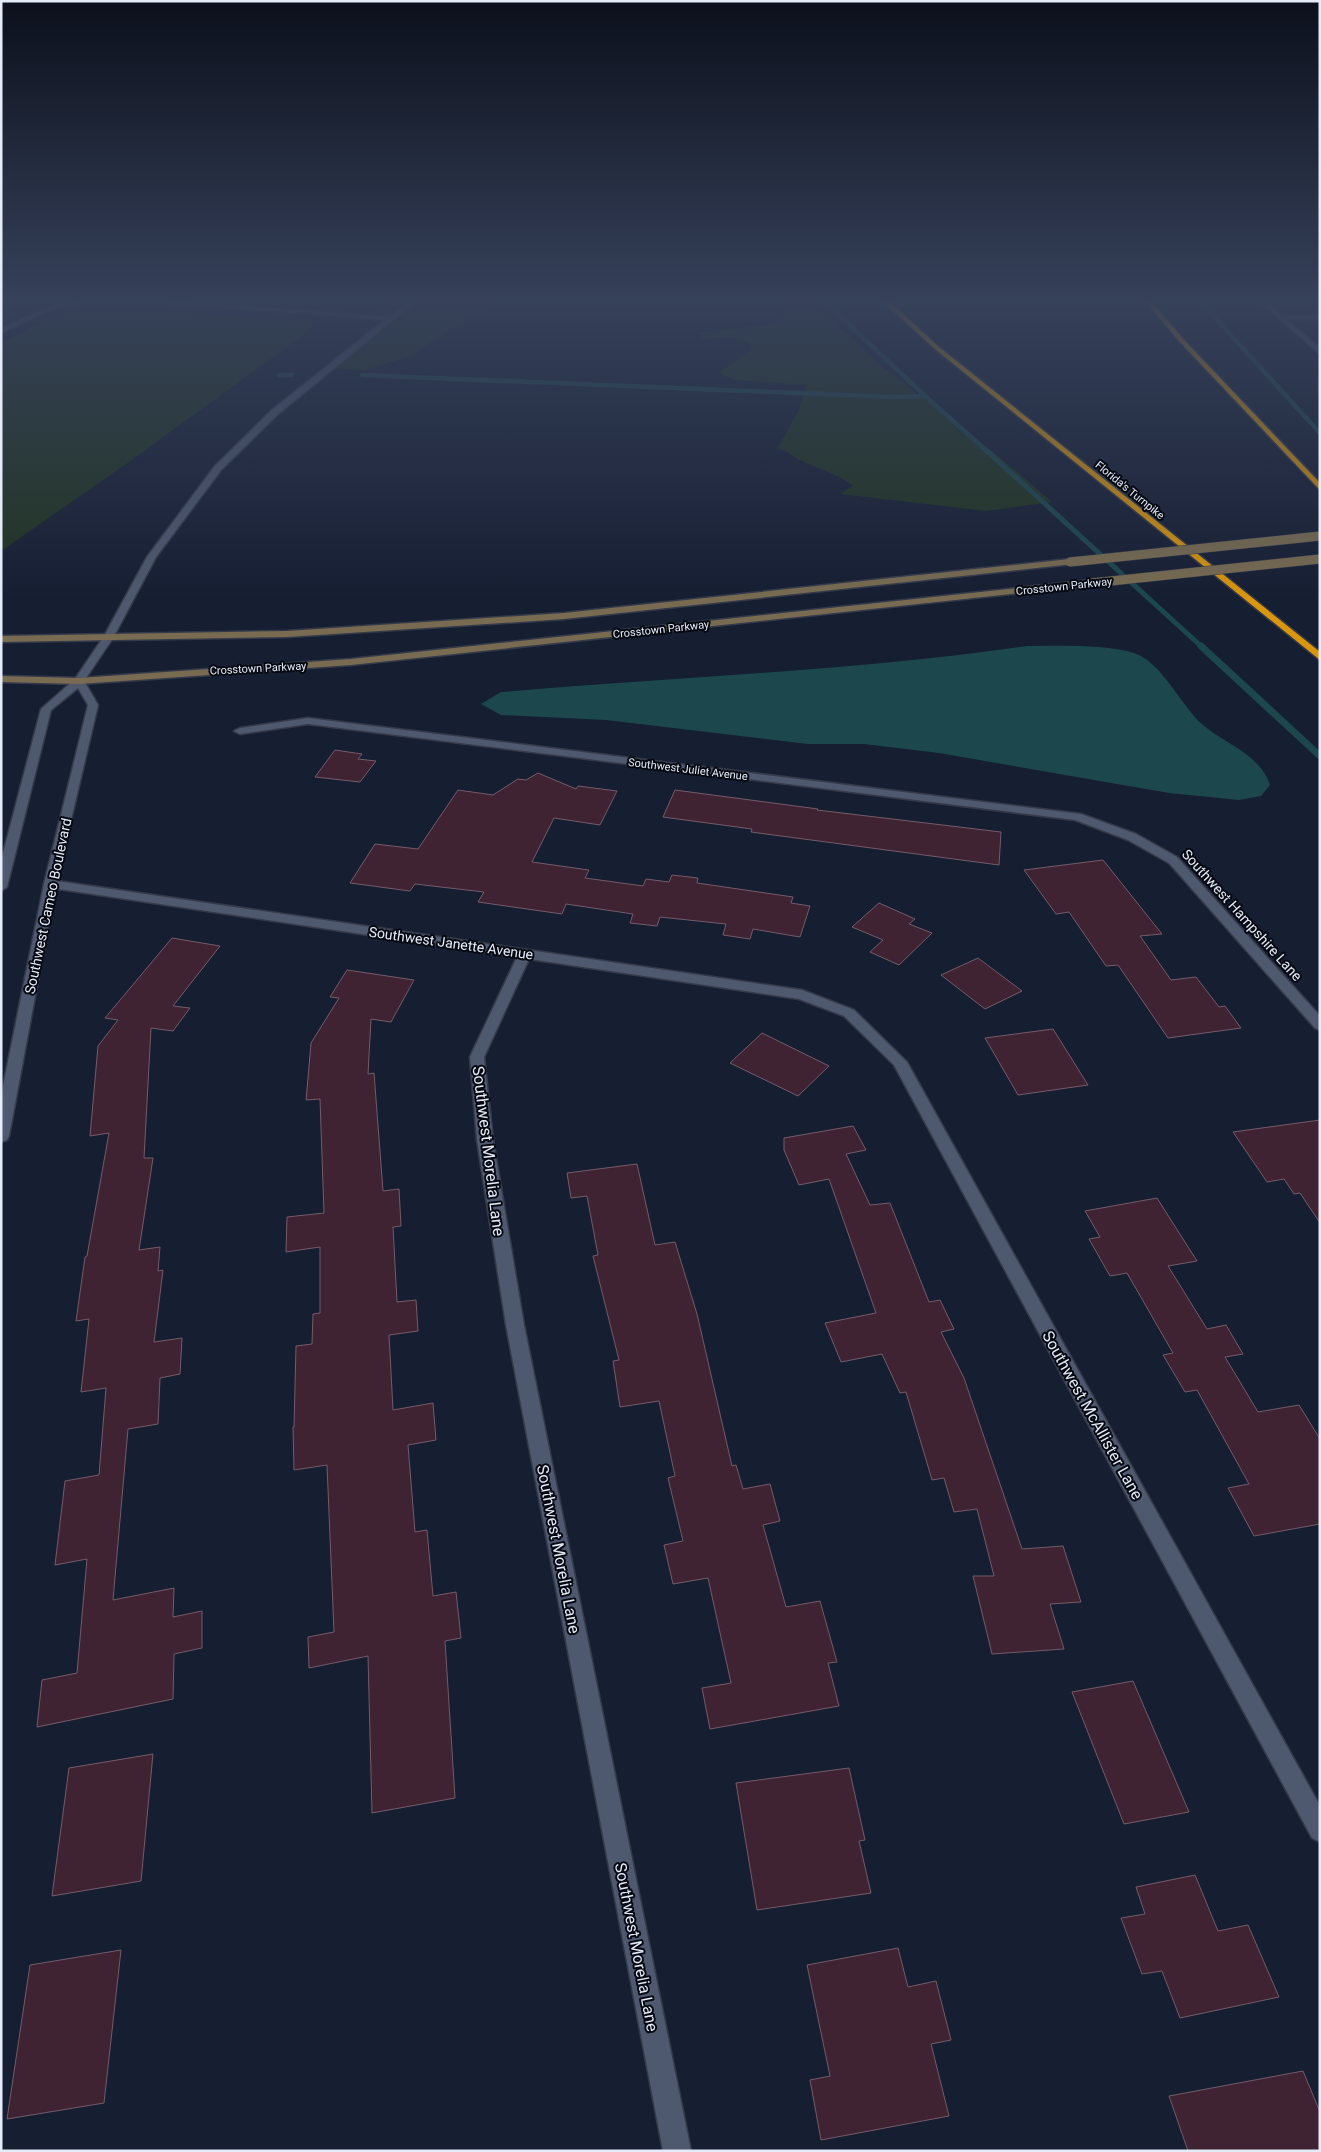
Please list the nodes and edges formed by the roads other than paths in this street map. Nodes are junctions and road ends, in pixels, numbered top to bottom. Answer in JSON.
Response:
{"nodes":[{"id":1,"x":291,"y":399,"type":"edge"},
{"id":2,"x":1001,"y":399,"type":"edge"},
{"id":3,"x":1237,"y":399,"type":"edge"},
{"id":4,"x":1320,"y":488,"type":"edge"},
{"id":5,"x":1320,"y":536,"type":"edge"},
{"id":6,"x":1320,"y":559,"type":"edge"},
{"id":7,"x":108,"y":638,"type":"junction"},
{"id":8,"x":1,"y":640,"type":"edge"},
{"id":9,"x":1320,"y":657,"type":"edge"},
{"id":10,"x":1,"y":679,"type":"edge"},
{"id":11,"x":79,"y":681,"type":"junction"},
{"id":12,"x":240,"y":731,"type":"dead end"},
{"id":13,"x":1132,"y":837,"type":"joint"},
{"id":14,"x":2,"y":879,"type":"edge"},
{"id":15,"x":50,"y":884,"type":"junction"},
{"id":16,"x":525,"y":954,"type":"junction"},
{"id":17,"x":849,"y":1013,"type":"joint"},
{"id":18,"x":1320,"y":1025,"type":"edge"},
{"id":19,"x":1,"y":1136,"type":"edge"},
{"id":20,"x":1320,"y":1830,"type":"edge"},
{"id":21,"x":677,"y":2151,"type":"edge"}],
"edges":[{"from":1,"to":7,"type":"street"},
{"from":2,"to":9,"type":"highway","name":"Florida's Turnpike"},
{"from":3,"to":4,"type":"highway"},
{"from":5,"to":7,"type":"main road","name":"Crosstown Parkway","bridge":true},
{"from":6,"to":11,"type":"main road","name":"Crosstown Parkway","bridge":true},
{"from":7,"to":8,"type":"main road","name":"Crosstown Parkway"},
{"from":7,"to":11,"type":"street"},
{"from":10,"to":11,"type":"main road","name":"Crosstown Parkway"},
{"from":11,"to":14,"type":"street"},
{"from":11,"to":15,"type":"street","name":"Southwest Cameo Boulevard"},
{"from":12,"to":13,"type":"street","name":"Southwest Juliet Avenue"},
{"from":13,"to":18,"type":"street","name":"Southwest Hampshire Lane"},
{"from":15,"to":16,"type":"street","name":"Southwest Janette Avenue"},
{"from":15,"to":19,"type":"street","name":"Southwest Cameo Boulevard"},
{"from":16,"to":17,"type":"street","name":"Southwest Janette Avenue"},
{"from":16,"to":21,"type":"street","name":"Southwest Morelia Lane"},
{"from":17,"to":20,"type":"street","name":"Southwest McAllister Lane"}]}
